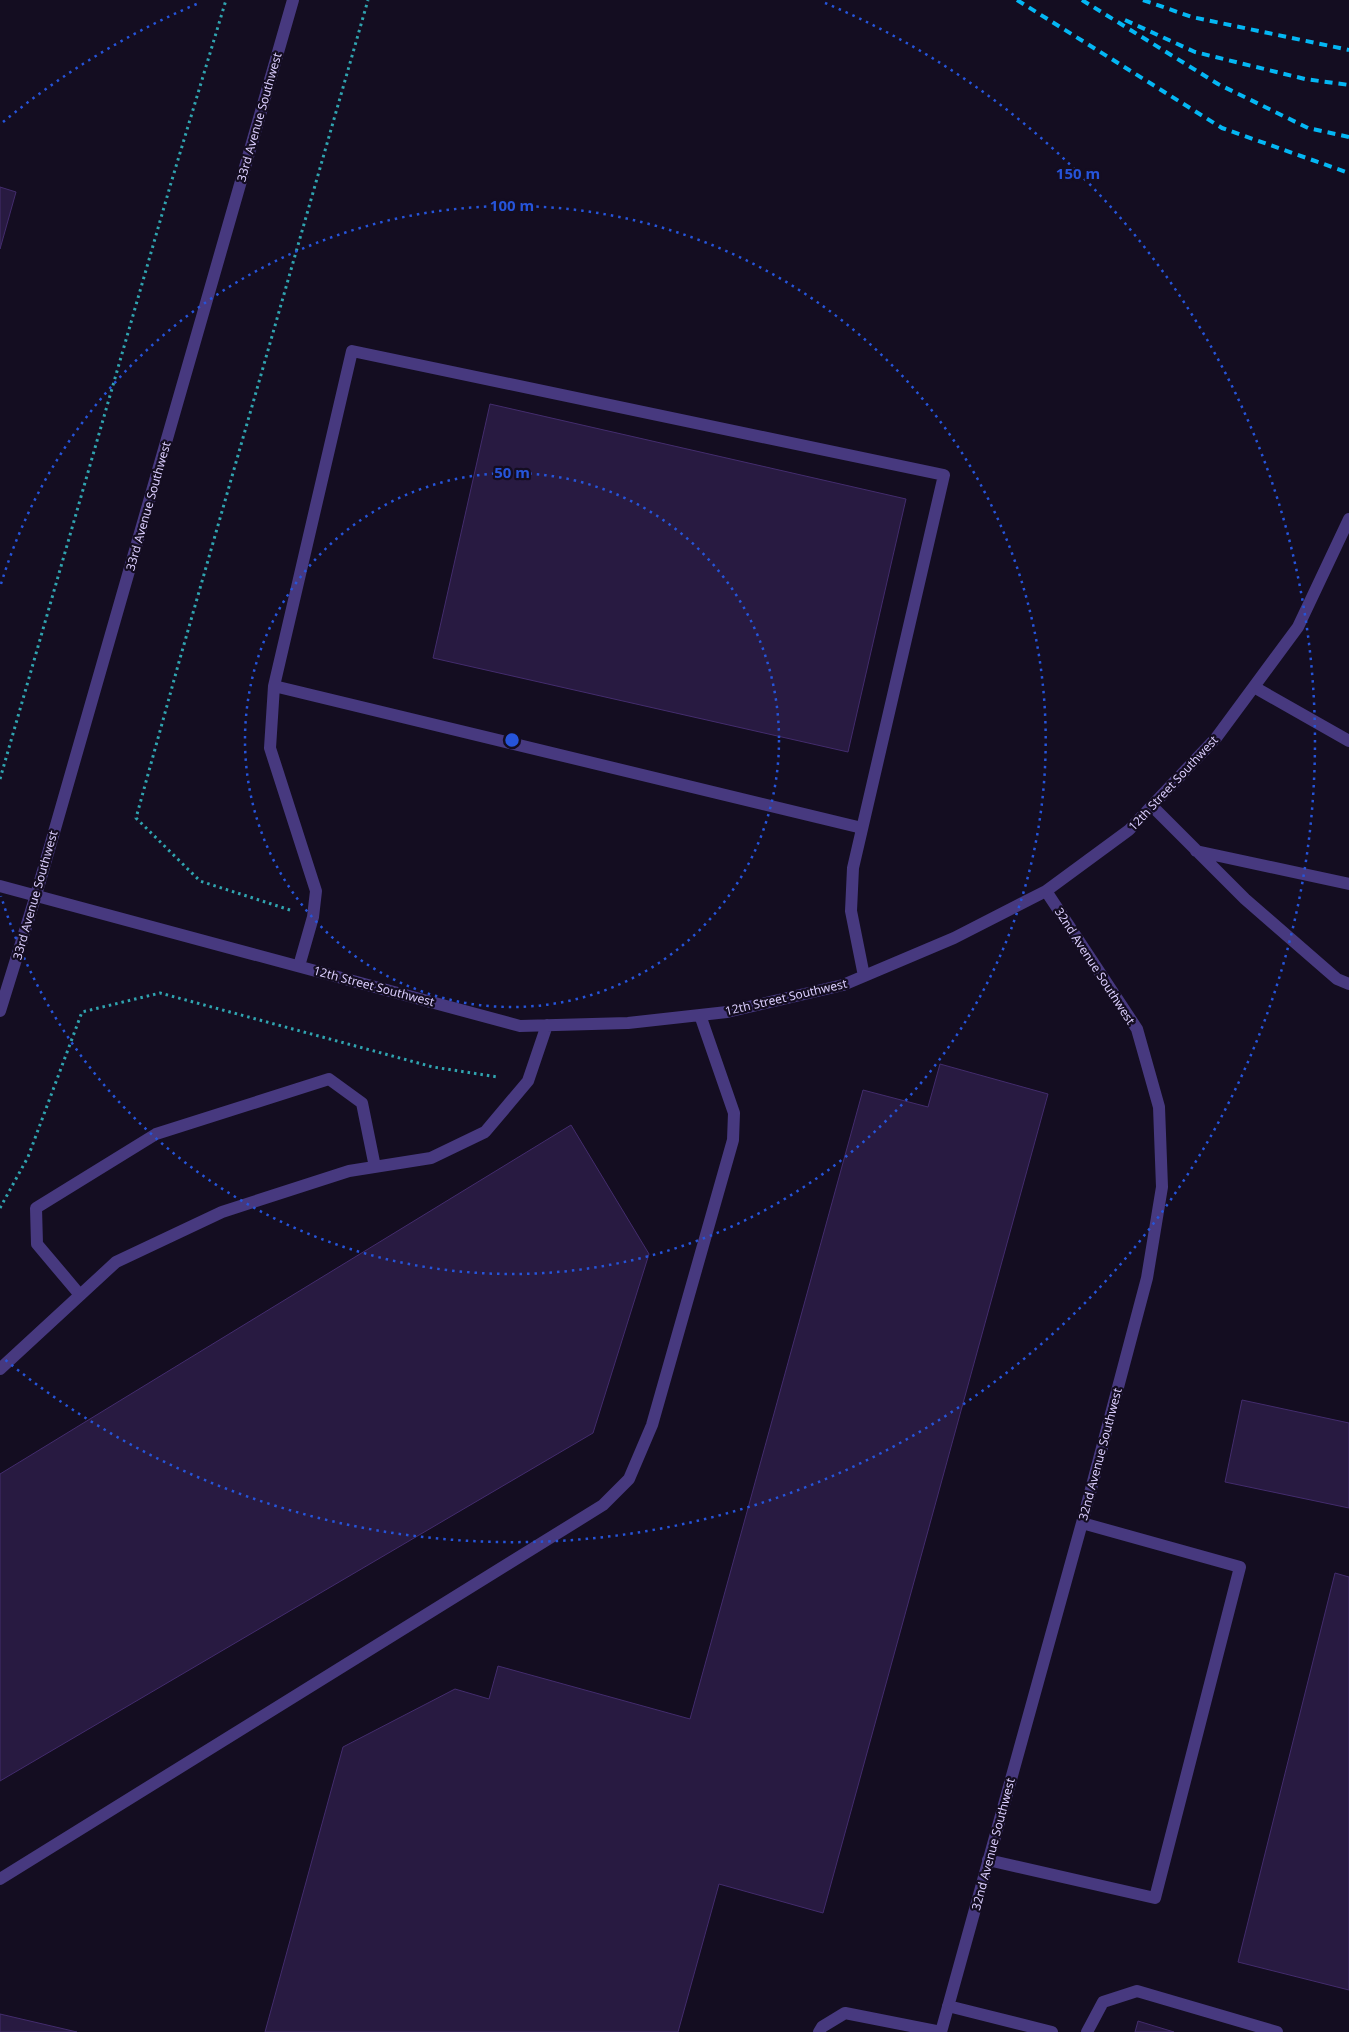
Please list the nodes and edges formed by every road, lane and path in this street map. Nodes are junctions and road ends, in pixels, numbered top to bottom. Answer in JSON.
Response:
{"nodes":[{"id":1,"x":226,"y":0,"type":"edge"},
{"id":2,"x":292,"y":0,"type":"edge"},
{"id":3,"x":368,"y":0,"type":"edge"},
{"id":4,"x":1349,"y":519,"type":"edge"},
{"id":5,"x":274,"y":686,"type":"junction"},
{"id":6,"x":1254,"y":687,"type":"junction"},
{"id":7,"x":1349,"y":741,"type":"edge"},
{"id":8,"x":0,"y":779,"type":"edge"},
{"id":9,"x":1152,"y":806,"type":"junction"},
{"id":10,"x":862,"y":828,"type":"junction"},
{"id":11,"x":1196,"y":851,"type":"junction"},
{"id":12,"x":1349,"y":884,"type":"edge"},
{"id":13,"x":0,"y":886,"type":"edge"},
{"id":14,"x":1046,"y":891,"type":"junction"},
{"id":15,"x":36,"y":895,"type":"junction"},
{"id":16,"x":313,"y":917,"type":"junction"},
{"id":17,"x":299,"y":966,"type":"junction"},
{"id":18,"x":864,"y":976,"type":"junction"},
{"id":19,"x":1349,"y":984,"type":"edge"},
{"id":20,"x":0,"y":1011,"type":"edge"},
{"id":21,"x":700,"y":1015,"type":"junction"},
{"id":22,"x":547,"y":1025,"type":"junction"},
{"id":23,"x":528,"y":1081,"type":"junction"},
{"id":24,"x":375,"y":1167,"type":"junction"},
{"id":25,"x":0,"y":1208,"type":"edge"},
{"id":26,"x":80,"y":1295,"type":"junction"},
{"id":27,"x":0,"y":1369,"type":"edge"},
{"id":28,"x":1082,"y":1523,"type":"junction"},
{"id":29,"x":988,"y":1860,"type":"junction"},
{"id":30,"x":0,"y":1880,"type":"edge"},
{"id":31,"x":948,"y":2006,"type":"junction"},
{"id":32,"x":819,"y":2032,"type":"edge"},
{"id":33,"x":941,"y":2032,"type":"edge"},
{"id":34,"x":1052,"y":2032,"type":"edge"},
{"id":35,"x":1087,"y":2032,"type":"edge"},
{"id":36,"x":1277,"y":2032,"type":"edge"}],
"edges":[{"from":1,"to":8,"type":"path"},
{"from":2,"to":15,"type":"street","name":"33rd Avenue Southwest"},
{"from":3,"to":16,"type":"path"},
{"from":4,"to":6,"type":"street","name":"12th Street Southwest"},
{"from":5,"to":10,"type":"street"},
{"from":5,"to":10,"type":"street"},
{"from":5,"to":16,"type":"street"},
{"from":6,"to":7,"type":"street"},
{"from":6,"to":9,"type":"street","name":"12th Street Southwest"},
{"from":9,"to":11,"type":"street"},
{"from":9,"to":14,"type":"street","name":"12th Street Southwest"},
{"from":10,"to":18,"type":"street"},
{"from":11,"to":12,"type":"street"},
{"from":11,"to":19,"type":"street"},
{"from":13,"to":15,"type":"street","name":"12th Street Southwest"},
{"from":14,"to":18,"type":"street","name":"12th Street Southwest"},
{"from":14,"to":28,"type":"street","name":"32nd Avenue Southwest"},
{"from":15,"to":17,"type":"street","name":"12th Street Southwest"},
{"from":15,"to":20,"type":"street","name":"33rd Avenue Southwest"},
{"from":16,"to":17,"type":"street"},
{"from":17,"to":22,"type":"street","name":"12th Street Southwest"},
{"from":18,"to":21,"type":"street","name":"12th Street Southwest"},
{"from":21,"to":22,"type":"street","name":"12th Street Southwest"},
{"from":21,"to":30,"type":"street"},
{"from":22,"to":23,"type":"street"},
{"from":23,"to":24,"type":"street"},
{"from":23,"to":25,"type":"path"},
{"from":24,"to":26,"type":"street"},
{"from":24,"to":26,"type":"street"},
{"from":26,"to":27,"type":"street"},
{"from":28,"to":29,"type":"street","name":"32nd Avenue Southwest"},
{"from":28,"to":29,"type":"street"},
{"from":29,"to":31,"type":"street","name":"32nd Avenue Southwest"},
{"from":31,"to":33,"type":"street","name":"32nd Avenue Southwest"},
{"from":31,"to":34,"type":"street"},
{"from":32,"to":33,"type":"street"},
{"from":35,"to":36,"type":"street"}]}
